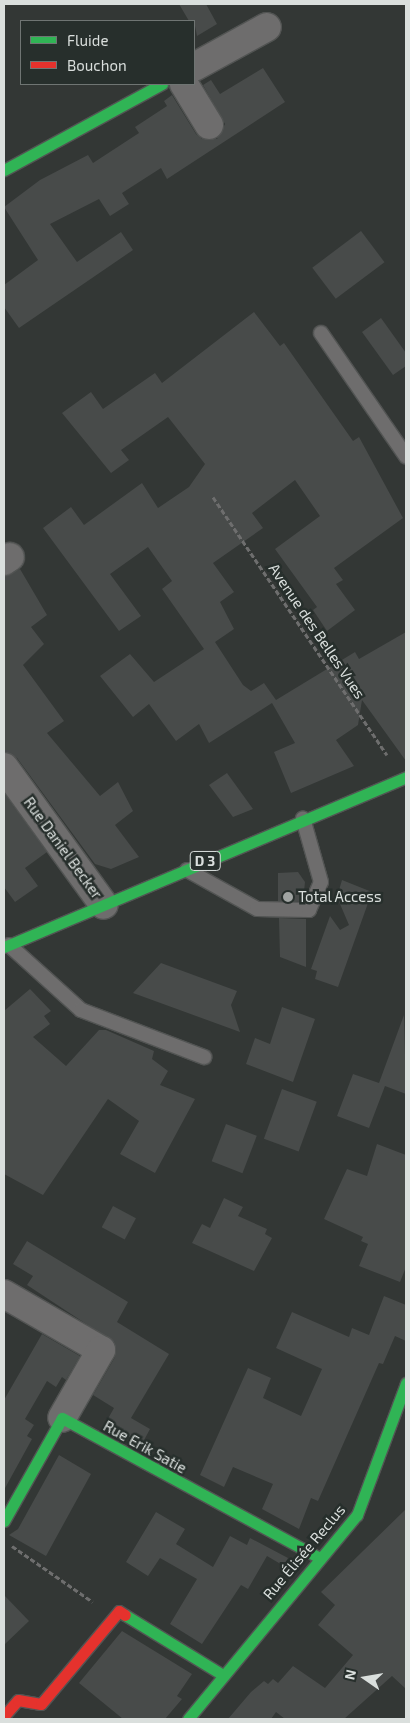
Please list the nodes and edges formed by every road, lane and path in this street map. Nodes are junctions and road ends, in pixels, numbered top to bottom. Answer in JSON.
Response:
{"nodes":[{"id":1,"x":266,"y":27,"type":"dead end"},
{"id":2,"x":195,"y":66,"type":"edge"},
{"id":3,"x":160,"y":85,"type":"edge"},
{"id":4,"x":185,"y":85,"type":"edge"},
{"id":5,"x":209,"y":125,"type":"dead end"},
{"id":6,"x":4,"y":170,"type":"edge"},
{"id":7,"x":322,"y":333,"type":"dead end"},
{"id":8,"x":406,"y":456,"type":"edge"},
{"id":9,"x":213,"y":497,"type":"dead end"},
{"id":10,"x":4,"y":767,"type":"edge"},
{"id":11,"x":405,"y":778,"type":"edge"},
{"id":12,"x":303,"y":820,"type":"junction"},
{"id":13,"x":186,"y":869,"type":"junction"},
{"id":14,"x":104,"y":905,"type":"junction"},
{"id":15,"x":7,"y":946,"type":"edge"},
{"id":16,"x":204,"y":1057,"type":"dead end"},
{"id":17,"x":4,"y":1294,"type":"edge"},
{"id":18,"x":406,"y":1383,"type":"edge"},
{"id":19,"x":62,"y":1418,"type":"junction"},
{"id":20,"x":4,"y":1520,"type":"edge"},
{"id":21,"x":4,"y":1541,"type":"edge"},
{"id":22,"x":318,"y":1557,"type":"junction"},
{"id":23,"x":114,"y":1616,"type":"junction"},
{"id":24,"x":222,"y":1674,"type":"junction"},
{"id":25,"x":4,"y":1716,"type":"edge"},
{"id":26,"x":188,"y":1719,"type":"edge"}],
"edges":[{"from":1,"to":2,"type":"street"},
{"from":3,"to":6,"type":"street"},
{"from":4,"to":5,"type":"street"},
{"from":7,"to":8,"type":"lane"},
{"from":9,"to":11,"type":"path","name":"Avenue des Belles Vues"},
{"from":10,"to":14,"type":"street","name":"Rue Daniel Becker"},
{"from":11,"to":12,"type":"street","number":"D 3"},
{"from":12,"to":13,"type":"street","number":"D 3"},
{"from":12,"to":13,"type":"lane"},
{"from":13,"to":14,"type":"street","number":"D 3"},
{"from":14,"to":15,"type":"street","number":"D 3"},
{"from":15,"to":16,"type":"lane"},
{"from":17,"to":19,"type":"street"},
{"from":18,"to":22,"type":"street","name":"Rue Élisée Reclus"},
{"from":19,"to":20,"type":"street"},
{"from":19,"to":22,"type":"street","name":"Rue Erik Satie"},
{"from":21,"to":23,"type":"path"},
{"from":22,"to":24,"type":"street","name":"Rue Élisée Reclus"},
{"from":23,"to":24,"type":"street"},
{"from":23,"to":25,"type":"street"},
{"from":24,"to":26,"type":"street","name":"Rue Élisée Reclus"}]}
